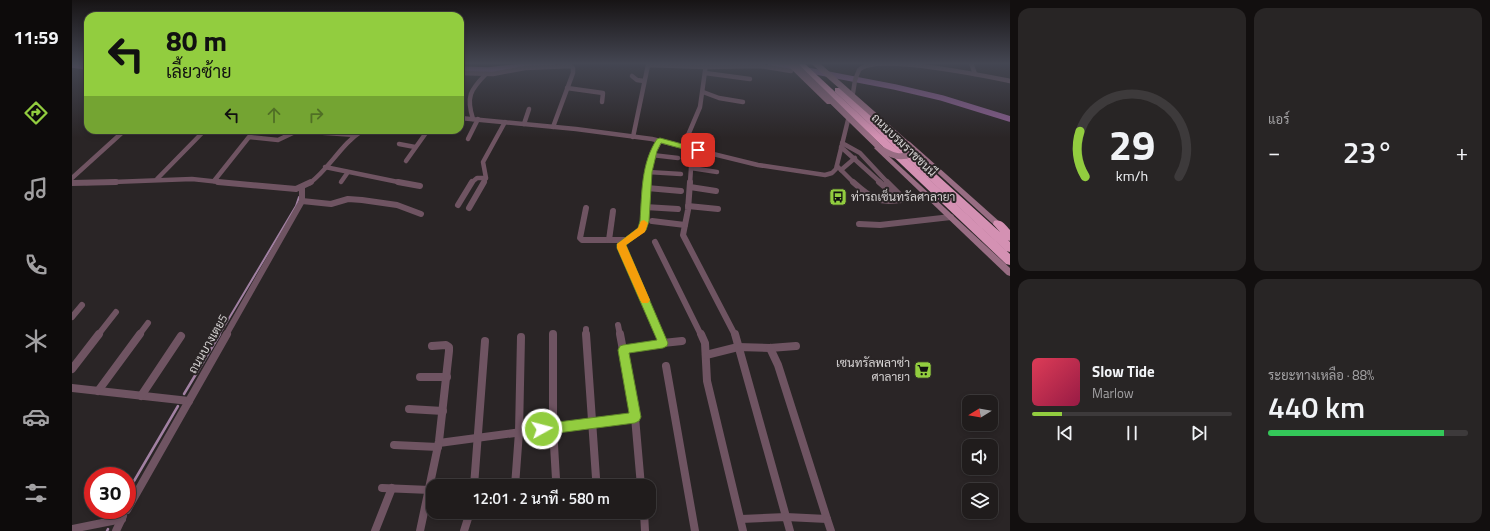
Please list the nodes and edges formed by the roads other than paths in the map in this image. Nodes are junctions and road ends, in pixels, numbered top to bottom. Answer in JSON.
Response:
{"nodes":[{"id":1,"x":472,"y":88,"type":"edge"},
{"id":2,"x":567,"y":88,"type":"joint"},
{"id":3,"x":643,"y":88,"type":"edge"},
{"id":4,"x":703,"y":88,"type":"edge"},
{"id":5,"x":814,"y":88,"type":"edge"},
{"id":6,"x":823,"y":88,"type":"edge"},
{"id":7,"x":826,"y":88,"type":"edge"},
{"id":8,"x":834,"y":88,"type":"edge"},
{"id":9,"x":840,"y":88,"type":"edge"},
{"id":10,"x":846,"y":88,"type":"edge"},
{"id":11,"x":854,"y":88,"type":"edge"},
{"id":12,"x":703,"y":92,"type":"junction"},
{"id":13,"x":853,"y":94,"type":"junction"},
{"id":14,"x":602,"y":102,"type":"dead end"},
{"id":15,"x":743,"y":102,"type":"dead end"},
{"id":16,"x":529,"y":109,"type":"dead end"},
{"id":17,"x":464,"y":118,"type":"edge"},
{"id":18,"x":475,"y":119,"type":"junction"},
{"id":19,"x":848,"y":120,"type":"junction"},
{"id":20,"x":505,"y":122,"type":"junction"},
{"id":21,"x":524,"y":124,"type":"junction"},
{"id":22,"x":553,"y":127,"type":"junction"},
{"id":23,"x":121,"y":134,"type":"edge"},
{"id":24,"x":201,"y":134,"type":"edge"},
{"id":25,"x":291,"y":134,"type":"edge"},
{"id":26,"x":340,"y":134,"type":"edge"},
{"id":27,"x":425,"y":134,"type":"edge"},
{"id":28,"x":355,"y":135,"type":"joint"},
{"id":29,"x":633,"y":137,"type":"junction"},
{"id":30,"x":468,"y":140,"type":"dead end"},
{"id":31,"x":660,"y":141,"type":"junction"},
{"id":32,"x":399,"y":144,"type":"dead end"},
{"id":33,"x":842,"y":145,"type":"junction"},
{"id":34,"x":415,"y":147,"type":"junction"},
{"id":35,"x":684,"y":147,"type":"junction"},
{"id":36,"x":698,"y":150,"type":"junction"},
{"id":37,"x":652,"y":155,"type":"junction"},
{"id":38,"x":678,"y":158,"type":"dead end"},
{"id":39,"x":855,"y":158,"type":"junction"},
{"id":40,"x":406,"y":161,"type":"dead end"},
{"id":41,"x":325,"y":167,"type":"junction"},
{"id":42,"x":690,"y":168,"type":"junction"},
{"id":43,"x":839,"y":168,"type":"junction"},
{"id":44,"x":348,"y":172,"type":"junction"},
{"id":45,"x":648,"y":172,"type":"junction"},
{"id":46,"x":717,"y":172,"type":"dead end"},
{"id":47,"x":681,"y":174,"type":"dead end"},
{"id":48,"x":881,"y":175,"type":"junction"},
{"id":49,"x":874,"y":176,"type":"junction"},
{"id":50,"x":72,"y":178,"type":"edge"},
{"id":51,"x":486,"y":178,"type":"junction"},
{"id":52,"x":157,"y":179,"type":"junction"},
{"id":53,"x":214,"y":181,"type":"junction"},
{"id":54,"x":341,"y":182,"type":"dead end"},
{"id":55,"x":72,"y":183,"type":"edge"},
{"id":56,"x":420,"y":186,"type":"dead end"},
{"id":57,"x":690,"y":187,"type":"junction"},
{"id":58,"x":302,"y":188,"type":"junction"},
{"id":59,"x":647,"y":188,"type":"junction"},
{"id":60,"x":681,"y":191,"type":"dead end"},
{"id":61,"x":716,"y":191,"type":"dead end"},
{"id":62,"x":900,"y":200,"type":"junction"},
{"id":63,"x":302,"y":201,"type":"junction"},
{"id":64,"x":458,"y":205,"type":"dead end"},
{"id":65,"x":688,"y":206,"type":"junction"},
{"id":66,"x":645,"y":207,"type":"junction"},
{"id":67,"x":469,"y":208,"type":"dead end"},
{"id":68,"x":586,"y":208,"type":"dead end"},
{"id":69,"x":678,"y":209,"type":"dead end"},
{"id":70,"x":718,"y":209,"type":"dead end"},
{"id":71,"x":613,"y":211,"type":"dead end"},
{"id":72,"x":421,"y":214,"type":"dead end"},
{"id":73,"x":951,"y":217,"type":"junction"},
{"id":74,"x":652,"y":221,"type":"dead end"},
{"id":75,"x":859,"y":224,"type":"dead end"},
{"id":76,"x":998,"y":224,"type":"joint"},
{"id":77,"x":685,"y":225,"type":"junction"},
{"id":78,"x":1010,"y":236,"type":"edge"},
{"id":79,"x":984,"y":237,"type":"junction"},
{"id":80,"x":609,"y":240,"type":"junction"},
{"id":81,"x":625,"y":240,"type":"junction"},
{"id":82,"x":655,"y":242,"type":"dead end"},
{"id":83,"x":1010,"y":248,"type":"edge"},
{"id":84,"x":1010,"y":261,"type":"edge"},
{"id":85,"x":1010,"y":267,"type":"edge"},
{"id":86,"x":1010,"y":273,"type":"edge"},
{"id":87,"x":82,"y":305,"type":"dead end"},
{"id":88,"x":116,"y":312,"type":"dead end"},
{"id":89,"x":72,"y":317,"type":"edge"},
{"id":90,"x":148,"y":323,"type":"dead end"},
{"id":91,"x":618,"y":325,"type":"dead end"},
{"id":92,"x":586,"y":329,"type":"dead end"},
{"id":93,"x":553,"y":334,"type":"dead end"},
{"id":94,"x":181,"y":336,"type":"dead end"},
{"id":95,"x":521,"y":337,"type":"dead end"},
{"id":96,"x":485,"y":341,"type":"dead end"},
{"id":97,"x":682,"y":341,"type":"dead end"},
{"id":98,"x":663,"y":343,"type":"junction"},
{"id":99,"x":432,"y":346,"type":"dead end"},
{"id":100,"x":796,"y":346,"type":"dead end"},
{"id":101,"x":738,"y":347,"type":"junction"},
{"id":102,"x":770,"y":348,"type":"junction"},
{"id":103,"x":623,"y":350,"type":"junction"},
{"id":104,"x":706,"y":355,"type":"junction"},
{"id":105,"x":666,"y":366,"type":"dead end"},
{"id":106,"x":72,"y":369,"type":"edge"},
{"id":107,"x":447,"y":376,"type":"junction"},
{"id":108,"x":420,"y":377,"type":"dead end"},
{"id":109,"x":72,"y":388,"type":"edge"},
{"id":110,"x":98,"y":391,"type":"junction"},
{"id":111,"x":142,"y":396,"type":"junction"},
{"id":112,"x":189,"y":401,"type":"junction"},
{"id":113,"x":408,"y":409,"type":"dead end"},
{"id":114,"x":443,"y":411,"type":"junction"},
{"id":115,"x":635,"y":417,"type":"junction"},
{"id":116,"x":593,"y":423,"type":"junction"},
{"id":117,"x":553,"y":428,"type":"junction"},
{"id":118,"x":519,"y":432,"type":"junction"},
{"id":119,"x":478,"y":437,"type":"junction"},
{"id":120,"x":394,"y":445,"type":"dead end"},
{"id":121,"x":439,"y":445,"type":"junction"},
{"id":122,"x":596,"y":478,"type":"dead end"},
{"id":123,"x":432,"y":479,"type":"edge"},
{"id":124,"x":475,"y":479,"type":"edge"},
{"id":125,"x":516,"y":479,"type":"edge"},
{"id":126,"x":556,"y":479,"type":"dead end"},
{"id":127,"x":640,"y":479,"type":"edge"},
{"id":128,"x":382,"y":488,"type":"dead end"},
{"id":129,"x":392,"y":488,"type":"junction"},
{"id":130,"x":426,"y":490,"type":"edge"},
{"id":131,"x":136,"y":494,"type":"edge"},
{"id":132,"x":426,"y":506,"type":"edge"},
{"id":133,"x":786,"y":517,"type":"junction"},
{"id":134,"x":122,"y":519,"type":"joint"},
{"id":135,"x":468,"y":519,"type":"edge"},
{"id":136,"x":644,"y":519,"type":"edge"},
{"id":137,"x":741,"y":519,"type":"junction"},
{"id":138,"x":827,"y":519,"type":"junction"},
{"id":139,"x":72,"y":529,"type":"edge"},
{"id":140,"x":116,"y":531,"type":"edge"},
{"id":141,"x":375,"y":531,"type":"edge"},
{"id":142,"x":420,"y":531,"type":"edge"},
{"id":143,"x":464,"y":531,"type":"edge"},
{"id":144,"x":645,"y":531,"type":"edge"},
{"id":145,"x":695,"y":531,"type":"edge"},
{"id":146,"x":743,"y":531,"type":"edge"},
{"id":147,"x":790,"y":531,"type":"edge"},
{"id":148,"x":831,"y":531,"type":"edge"}],
"edges":[{"from":1,"to":18,"type":"street"},
{"from":2,"to":14,"type":"street"},
{"from":2,"to":22,"type":"street"},
{"from":3,"to":29,"type":"street"},
{"from":4,"to":12,"type":"street"},
{"from":5,"to":19,"type":"main road"},
{"from":6,"to":8,"type":"main road","bridge":true},
{"from":7,"to":79,"type":"highway","name":"ถนนบรมราชชนนี"},
{"from":9,"to":83,"type":"highway","name":"ถนนบรมราชชนนี"},
{"from":10,"to":13,"type":"main road","bridge":true},
{"from":11,"to":13,"type":"street"},
{"from":12,"to":15,"type":"street"},
{"from":12,"to":35,"type":"street"},
{"from":13,"to":76,"type":"main road"},
{"from":16,"to":21,"type":"street"},
{"from":17,"to":18,"type":"street"},
{"from":18,"to":20,"type":"street"},
{"from":18,"to":30,"type":"street"},
{"from":19,"to":33,"type":"street"},
{"from":19,"to":73,"type":"main road"},
{"from":20,"to":21,"type":"street"},
{"from":20,"to":51,"type":"street"},
{"from":21,"to":22,"type":"street"},
{"from":22,"to":29,"type":"street"},
{"from":23,"to":50,"type":"street"},
{"from":24,"to":52,"type":"street"},
{"from":25,"to":53,"type":"street"},
{"from":26,"to":28,"type":"street"},
{"from":27,"to":34,"type":"street"},
{"from":28,"to":41,"type":"street"},
{"from":29,"to":31,"type":"street"},
{"from":31,"to":35,"type":"street"},
{"from":31,"to":37,"type":"street"},
{"from":32,"to":34,"type":"street"},
{"from":33,"to":39,"type":"street"},
{"from":33,"to":43,"type":"street"},
{"from":33,"to":48,"type":"street"},
{"from":34,"to":40,"type":"street"},
{"from":35,"to":36,"type":"street"},
{"from":36,"to":42,"type":"street"},
{"from":36,"to":43,"type":"street"},
{"from":37,"to":38,"type":"street"},
{"from":37,"to":45,"type":"street"},
{"from":39,"to":43,"type":"street"},
{"from":39,"to":49,"type":"street"},
{"from":41,"to":44,"type":"street"},
{"from":41,"to":58,"type":"street"},
{"from":42,"to":46,"type":"street"},
{"from":42,"to":57,"type":"street"},
{"from":43,"to":62,"type":"street"},
{"from":44,"to":54,"type":"street"},
{"from":44,"to":56,"type":"street"},
{"from":45,"to":47,"type":"street"},
{"from":45,"to":59,"type":"street"},
{"from":48,"to":49,"type":"street"},
{"from":48,"to":62,"type":"street"},
{"from":49,"to":62,"type":"street"},
{"from":51,"to":64,"type":"street"},
{"from":51,"to":67,"type":"street"},
{"from":52,"to":53,"type":"street"},
{"from":52,"to":55,"type":"street"},
{"from":53,"to":58,"type":"street"},
{"from":57,"to":61,"type":"street"},
{"from":57,"to":65,"type":"street"},
{"from":58,"to":63,"type":"street","name":"ถนนบางเตย5"},
{"from":59,"to":60,"type":"street"},
{"from":59,"to":66,"type":"street"},
{"from":63,"to":72,"type":"street"},
{"from":63,"to":112,"type":"street","name":"ถนนบางเตย5"},
{"from":65,"to":70,"type":"street"},
{"from":65,"to":77,"type":"street"},
{"from":66,"to":69,"type":"street"},
{"from":66,"to":81,"type":"street"},
{"from":68,"to":80,"type":"street"},
{"from":71,"to":80,"type":"street"},
{"from":73,"to":75,"type":"street"},
{"from":73,"to":86,"type":"main road"},
{"from":74,"to":77,"type":"street"},
{"from":76,"to":78,"type":"highway"},
{"from":77,"to":101,"type":"street"},
{"from":79,"to":84,"type":"highway","name":"ถนนบรมราชชนนี"},
{"from":79,"to":85,"type":"highway"},
{"from":80,"to":81,"type":"street"},
{"from":81,"to":98,"type":"street"},
{"from":82,"to":104,"type":"street"},
{"from":87,"to":89,"type":"street"},
{"from":88,"to":106,"type":"street"},
{"from":90,"to":110,"type":"street"},
{"from":91,"to":103,"type":"street"},
{"from":92,"to":116,"type":"street"},
{"from":93,"to":117,"type":"street"},
{"from":94,"to":111,"type":"street"},
{"from":95,"to":118,"type":"street"},
{"from":96,"to":119,"type":"street"},
{"from":97,"to":98,"type":"street"},
{"from":98,"to":103,"type":"street"},
{"from":99,"to":107,"type":"street"},
{"from":100,"to":102,"type":"street"},
{"from":101,"to":102,"type":"street"},
{"from":101,"to":104,"type":"street"},
{"from":101,"to":133,"type":"street"},
{"from":102,"to":138,"type":"street"},
{"from":103,"to":115,"type":"street"},
{"from":104,"to":137,"type":"street"},
{"from":105,"to":145,"type":"street"},
{"from":107,"to":108,"type":"street"},
{"from":107,"to":114,"type":"street"},
{"from":109,"to":110,"type":"street"},
{"from":110,"to":111,"type":"street"},
{"from":111,"to":112,"type":"street"},
{"from":112,"to":131,"type":"street","name":"ถนนบางเตย5"},
{"from":113,"to":114,"type":"street"},
{"from":114,"to":121,"type":"street"},
{"from":115,"to":116,"type":"street"},
{"from":115,"to":127,"type":"street"},
{"from":116,"to":117,"type":"street"},
{"from":116,"to":122,"type":"street"},
{"from":117,"to":118,"type":"street"},
{"from":117,"to":126,"type":"street"},
{"from":118,"to":119,"type":"street"},
{"from":118,"to":125,"type":"street"},
{"from":119,"to":121,"type":"street"},
{"from":119,"to":124,"type":"street"},
{"from":120,"to":121,"type":"street"},
{"from":121,"to":123,"type":"street"},
{"from":128,"to":129,"type":"street"},
{"from":129,"to":130,"type":"street"},
{"from":129,"to":141,"type":"street"},
{"from":132,"to":142,"type":"street"},
{"from":133,"to":137,"type":"street"},
{"from":133,"to":138,"type":"street"},
{"from":133,"to":147,"type":"street"},
{"from":134,"to":139,"type":"street"},
{"from":134,"to":140,"type":"street","name":"ถนนบางเตย5"},
{"from":135,"to":143,"type":"street"},
{"from":136,"to":144,"type":"street"},
{"from":137,"to":146,"type":"street"},
{"from":138,"to":148,"type":"street"}]}
